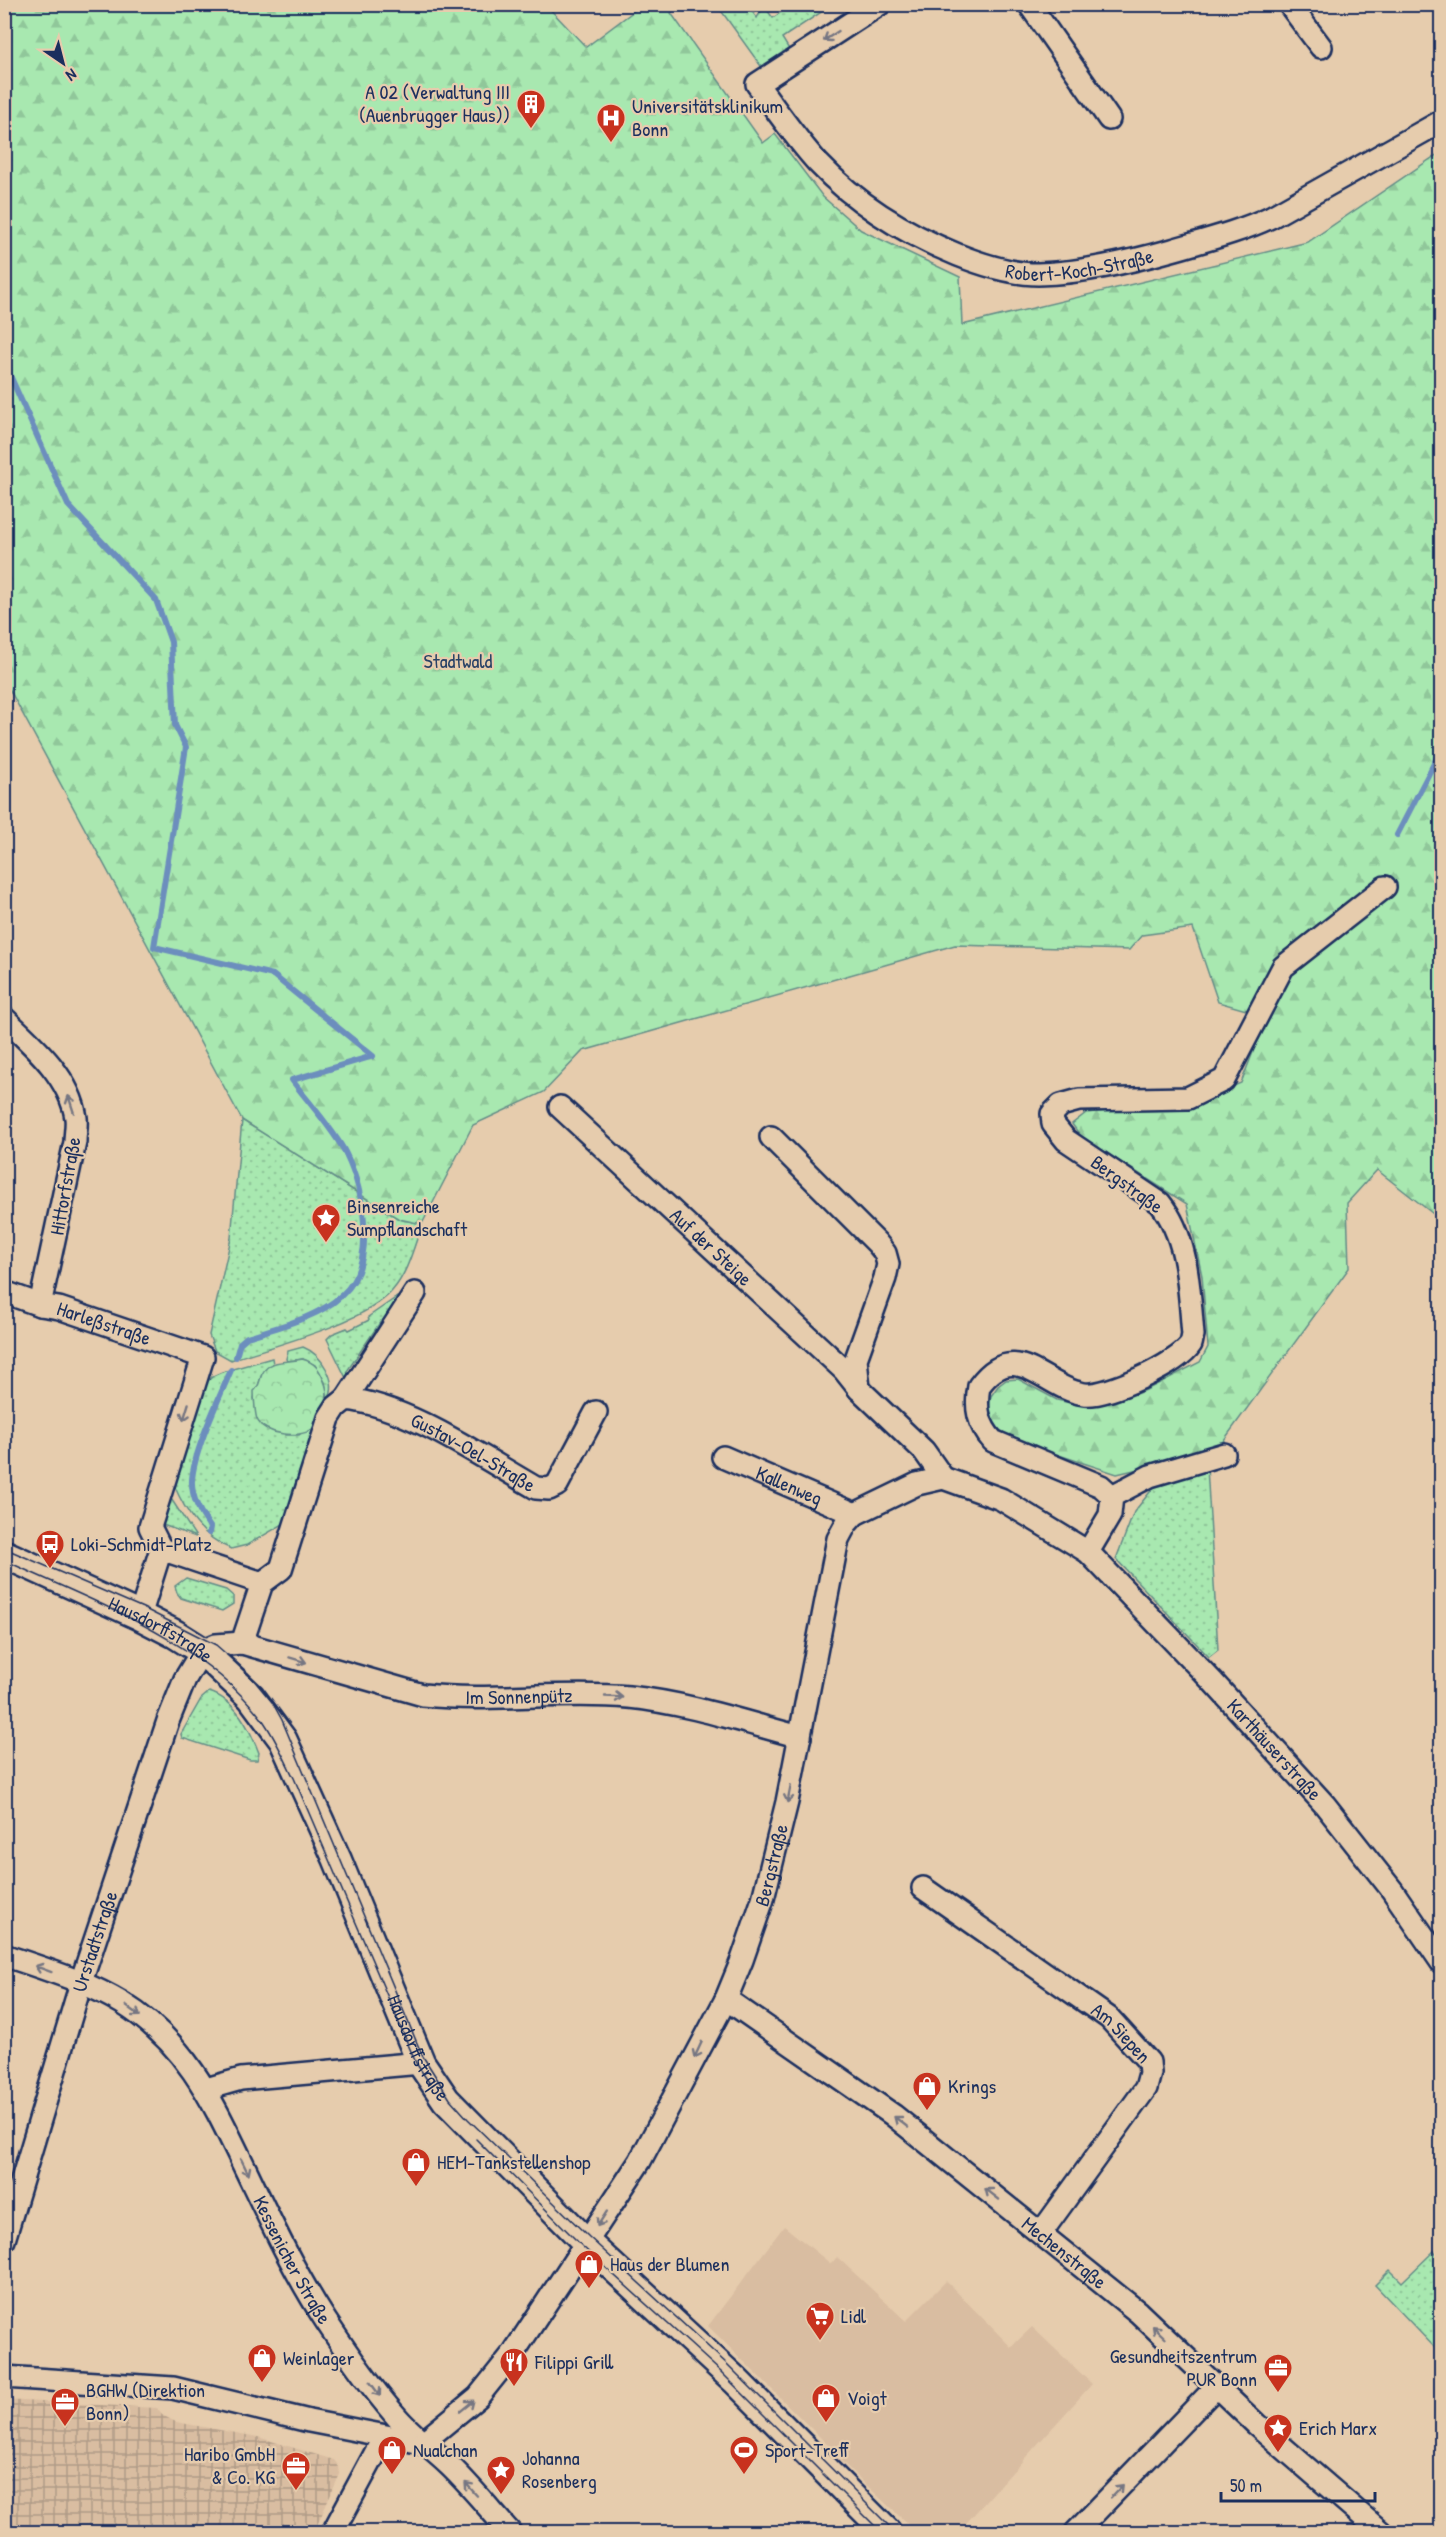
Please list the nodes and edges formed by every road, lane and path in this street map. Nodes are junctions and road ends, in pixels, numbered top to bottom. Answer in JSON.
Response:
{"nodes":[{"id":1,"x":880,"y":4,"type":"edge"},
{"id":2,"x":1029,"y":4,"type":"edge"},
{"id":3,"x":1289,"y":4,"type":"edge"},
{"id":4,"x":1321,"y":47,"type":"dead end"},
{"id":5,"x":1109,"y":119,"type":"dead end"},
{"id":6,"x":1442,"y":121,"type":"edge"},
{"id":7,"x":1385,"y":887,"type":"dead end"},
{"id":8,"x":4,"y":1018,"type":"edge"},
{"id":9,"x":560,"y":1107,"type":"dead end"},
{"id":10,"x":771,"y":1137,"type":"dead end"},
{"id":11,"x":4,"y":1292,"type":"edge"},
{"id":12,"x":415,"y":1293,"type":"dead end"},
{"id":13,"x":40,"y":1305,"type":"junction"},
{"id":14,"x":858,"y":1389,"type":"junction"},
{"id":15,"x":345,"y":1400,"type":"junction"},
{"id":16,"x":596,"y":1412,"type":"dead end"},
{"id":17,"x":1224,"y":1454,"type":"dead end"},
{"id":18,"x":723,"y":1457,"type":"dead end"},
{"id":19,"x":943,"y":1478,"type":"junction"},
{"id":20,"x":1112,"y":1496,"type":"junction"},
{"id":21,"x":855,"y":1514,"type":"junction"},
{"id":22,"x":161,"y":1549,"type":"junction"},
{"id":23,"x":1088,"y":1552,"type":"junction"},
{"id":24,"x":4,"y":1554,"type":"edge"},
{"id":25,"x":262,"y":1583,"type":"junction"},
{"id":26,"x":140,"y":1616,"type":"junction"},
{"id":27,"x":242,"y":1643,"type":"junction"},
{"id":28,"x":202,"y":1651,"type":"junction"},
{"id":29,"x":800,"y":1737,"type":"junction"},
{"id":30,"x":923,"y":1888,"type":"dead end"},
{"id":31,"x":4,"y":1955,"type":"edge"},
{"id":32,"x":1442,"y":1963,"type":"edge"},
{"id":33,"x":82,"y":1983,"type":"junction"},
{"id":34,"x":726,"y":1999,"type":"junction"},
{"id":35,"x":421,"y":2063,"type":"junction"},
{"id":36,"x":206,"y":2089,"type":"junction"},
{"id":37,"x":1041,"y":2233,"type":"junction"},
{"id":38,"x":4,"y":2240,"type":"edge"},
{"id":39,"x":586,"y":2242,"type":"junction"},
{"id":40,"x":4,"y":2377,"type":"edge"},
{"id":41,"x":1216,"y":2387,"type":"junction"},
{"id":42,"x":384,"y":2437,"type":"junction"},
{"id":43,"x":422,"y":2443,"type":"junction"},
{"id":44,"x":333,"y":2532,"type":"edge"},
{"id":45,"x":510,"y":2532,"type":"edge"},
{"id":46,"x":887,"y":2532,"type":"edge"},
{"id":47,"x":1076,"y":2532,"type":"edge"},
{"id":48,"x":1381,"y":2532,"type":"edge"}],
"edges":[{"from":1,"to":6,"type":"street","name":"Robert-Koch-Straße","one_way":true},
{"from":2,"to":5,"type":"street"},
{"from":3,"to":4,"type":"street"},
{"from":7,"to":20,"type":"street","name":"Bergstraße"},
{"from":13,"to":8,"type":"street","name":"Hittorfstraße","one_way":true},
{"from":9,"to":14,"type":"street","name":"Auf der Steige"},
{"from":10,"to":14,"type":"street"},
{"from":11,"to":13,"type":"street","name":"Harleßstraße"},
{"from":12,"to":15,"type":"street"},
{"from":13,"to":22,"type":"street","name":"Harleßstraße","one_way":true},
{"from":14,"to":19,"type":"street","name":"Auf der Steige"},
{"from":15,"to":16,"type":"street","name":"Gustav-Oel-Straße"},
{"from":15,"to":25,"type":"street"},
{"from":17,"to":20,"type":"street"},
{"from":18,"to":21,"type":"street","name":"Kallenweg"},
{"from":19,"to":21,"type":"street","name":"Bergstraße"},
{"from":19,"to":23,"type":"street"},
{"from":20,"to":23,"type":"street"},
{"from":21,"to":29,"type":"street","name":"Bergstraße"},
{"from":22,"to":25,"type":"street"},
{"from":22,"to":26,"type":"street"},
{"from":23,"to":32,"type":"street","name":"Karthäuserstraße"},
{"from":24,"to":26,"type":"main road","name":"Hausdorffstraße"},
{"from":25,"to":27,"type":"street"},
{"from":26,"to":28,"type":"main road","name":"Hausdorffstraße"},
{"from":27,"to":28,"type":"street"},
{"from":27,"to":29,"type":"street","name":"Im Sonnenpütz","one_way":true},
{"from":28,"to":33,"type":"street","name":"Urstadtstraße"},
{"from":28,"to":35,"type":"main road","name":"Hausdorffstraße"},
{"from":29,"to":34,"type":"street","name":"Bergstraße","one_way":true},
{"from":30,"to":37,"type":"street","name":"Am Siepen"},
{"from":33,"to":31,"type":"street","name":"Kessenicher Straße","one_way":true},
{"from":33,"to":36,"type":"street","name":"Kessenicher Straße","one_way":true},
{"from":33,"to":38,"type":"street","name":"Urstadtstraße"},
{"from":37,"to":34,"type":"street","name":"Mechenstraße","one_way":true},
{"from":34,"to":39,"type":"street","name":"Bergstraße","one_way":true},
{"from":35,"to":36,"type":"street"},
{"from":35,"to":39,"type":"main road","name":"Hausdorffstraße"},
{"from":36,"to":43,"type":"street","name":"Kessenicher Straße","one_way":true},
{"from":41,"to":37,"type":"street","name":"Mechenstraße","one_way":true},
{"from":43,"to":39,"type":"street","name":"Bergstraße","one_way":true},
{"from":39,"to":46,"type":"main road","name":"Hausdorffstraße"},
{"from":40,"to":42,"type":"street"},
{"from":47,"to":41,"type":"street","one_way":true},
{"from":41,"to":48,"type":"street","name":"Mechenstraße"},
{"from":42,"to":43,"type":"street"},
{"from":42,"to":44,"type":"street"},
{"from":45,"to":43,"type":"street","name":"Kessenicher Straße","one_way":true}]}
